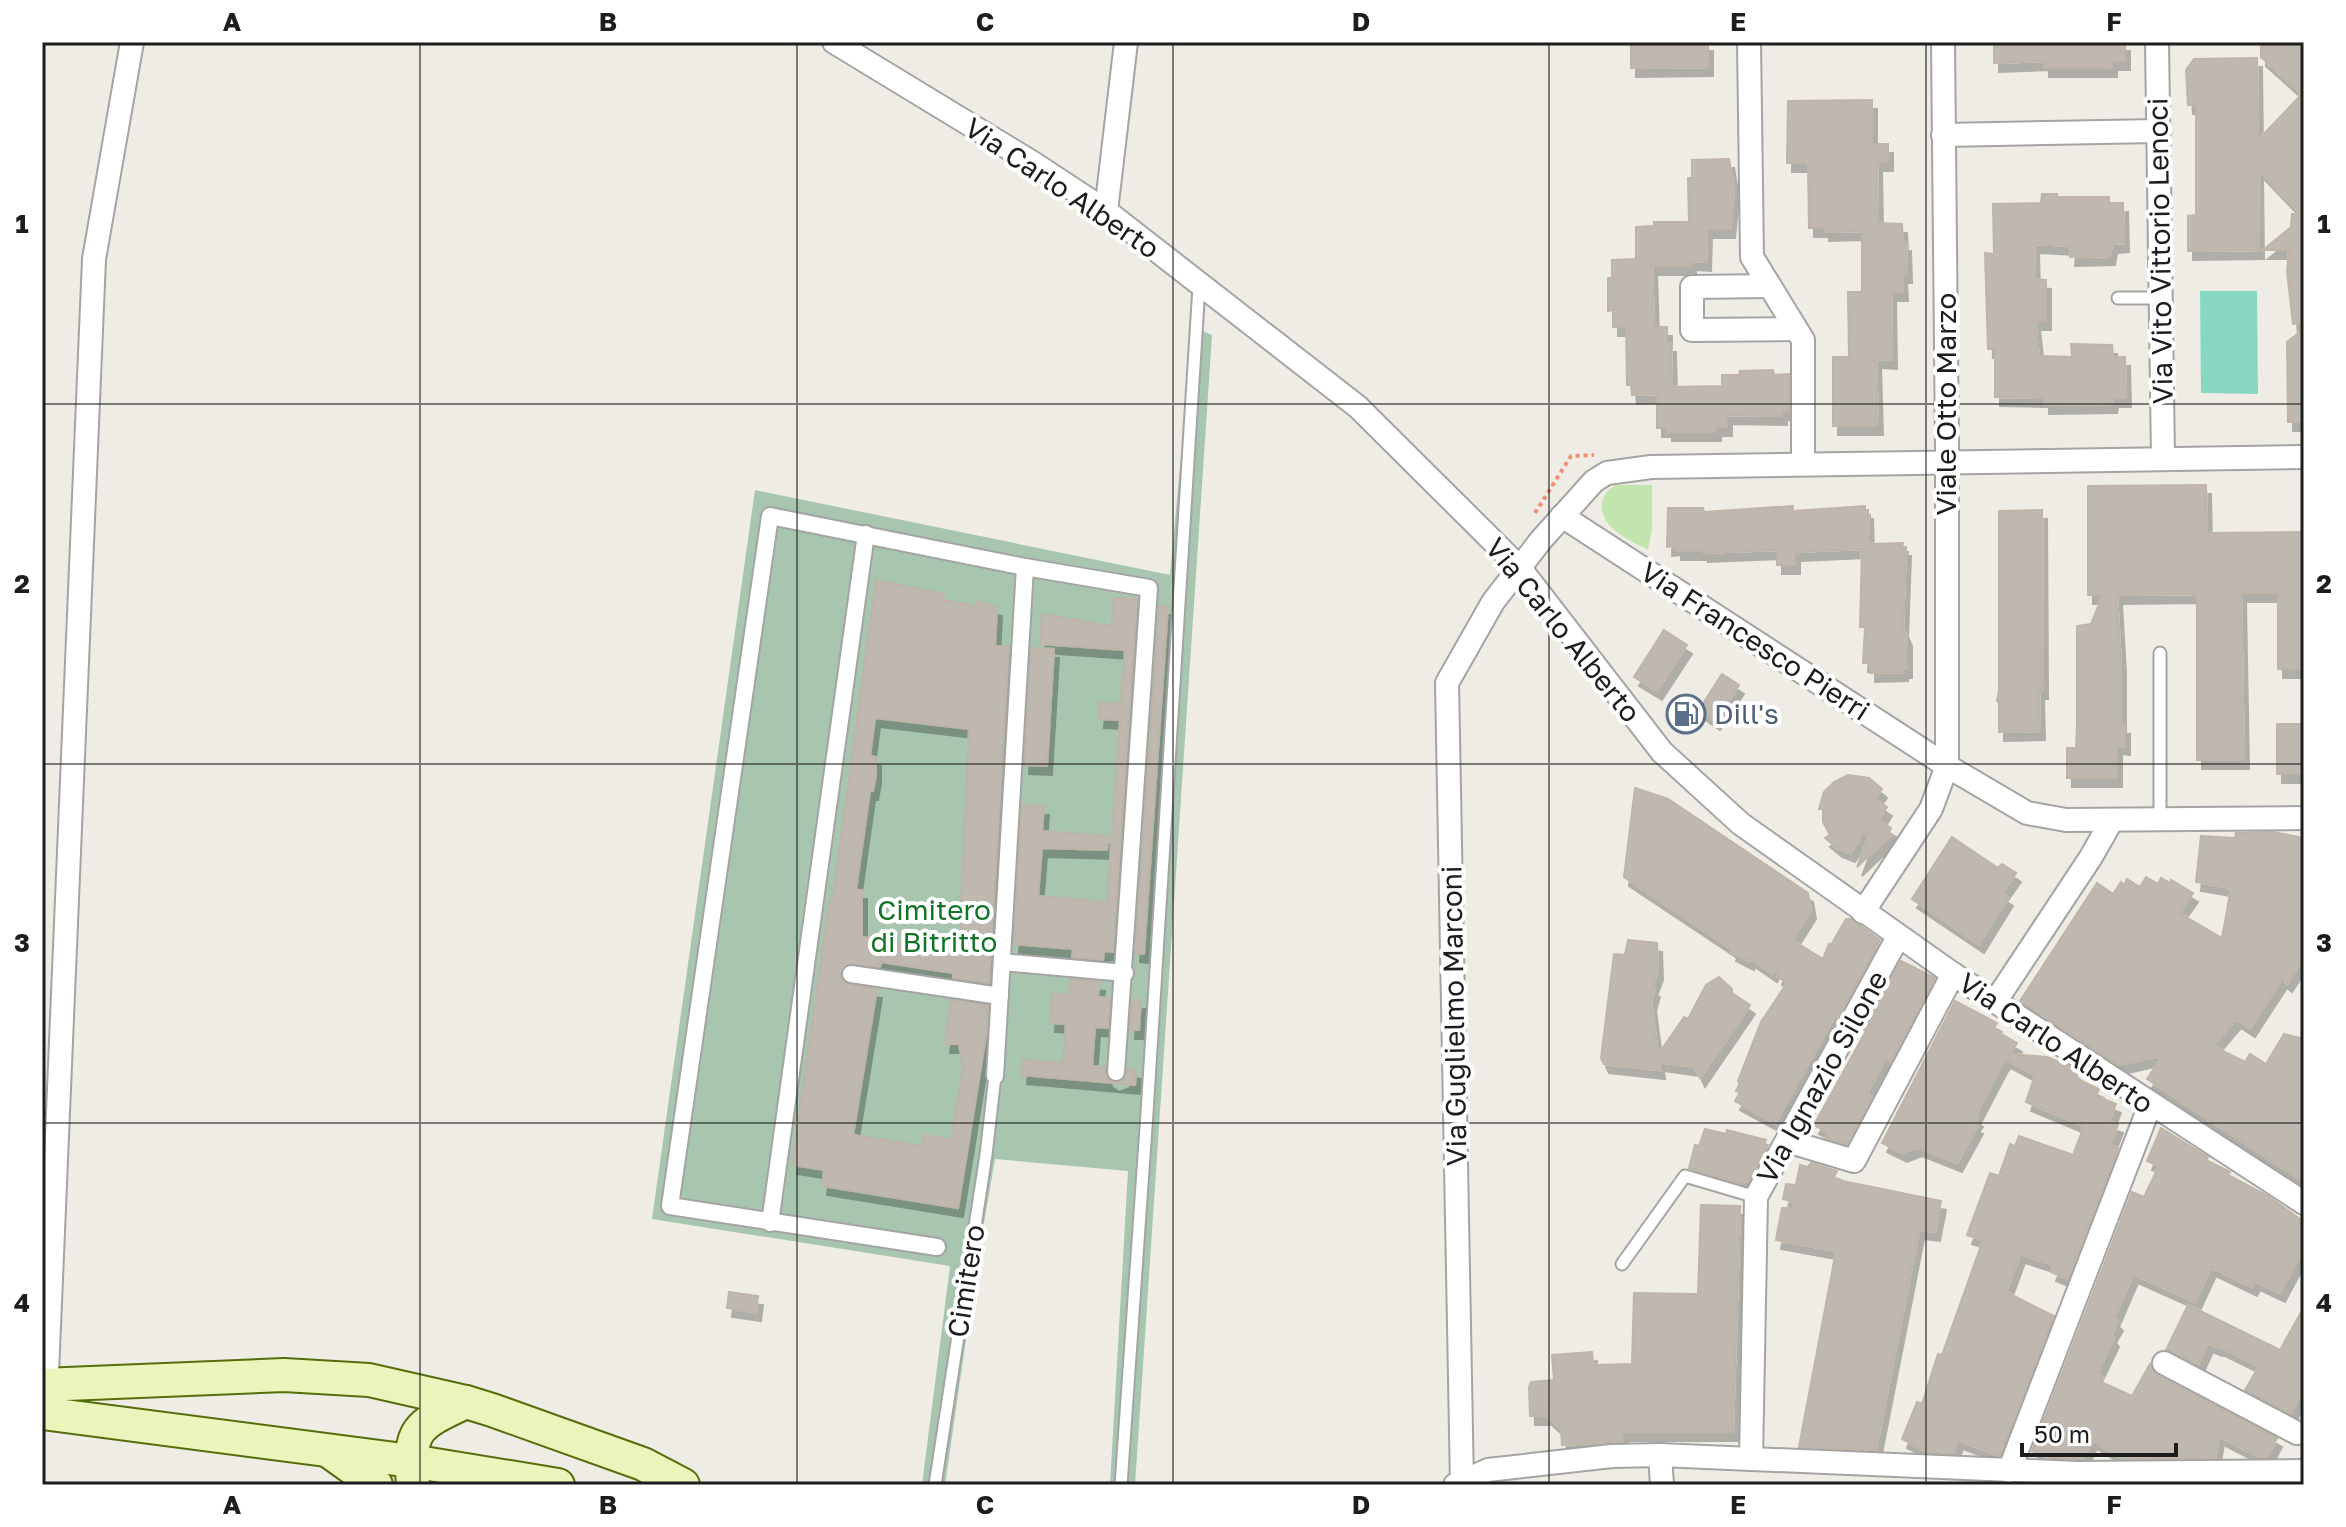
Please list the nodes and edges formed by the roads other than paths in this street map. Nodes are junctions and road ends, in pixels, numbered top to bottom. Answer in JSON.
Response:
{"nodes":[{"id":1,"x":132,"y":42,"type":"edge"},
{"id":2,"x":834,"y":42,"type":"edge"},
{"id":3,"x":1126,"y":42,"type":"edge"},
{"id":4,"x":1749,"y":42,"type":"edge"},
{"id":5,"x":1943,"y":42,"type":"edge"},
{"id":6,"x":2157,"y":42,"type":"edge"},
{"id":7,"x":2158,"y":131,"type":"junction"},
{"id":8,"x":1943,"y":135,"type":"junction"},
{"id":9,"x":1106,"y":211,"type":"junction"},
{"id":10,"x":1199,"y":286,"type":"junction"},
{"id":11,"x":1769,"y":286,"type":"junction"},
{"id":12,"x":2118,"y":298,"type":"dead end"},
{"id":13,"x":2161,"y":298,"type":"junction"},
{"id":14,"x":1795,"y":329,"type":"junction"},
{"id":15,"x":2304,"y":457,"type":"edge"},
{"id":16,"x":2163,"y":459,"type":"junction"},
{"id":17,"x":1947,"y":462,"type":"junction"},
{"id":18,"x":1803,"y":464,"type":"junction"},
{"id":19,"x":1562,"y":516,"type":"junction"},
{"id":20,"x":866,"y":534,"type":"junction"},
{"id":21,"x":1025,"y":567,"type":"junction"},
{"id":22,"x":1519,"y":567,"type":"junction"},
{"id":23,"x":2160,"y":653,"type":"dead end"},
{"id":24,"x":1947,"y":766,"type":"junction"},
{"id":25,"x":2304,"y":818,"type":"edge"},
{"id":26,"x":2112,"y":820,"type":"junction"},
{"id":27,"x":2160,"y":820,"type":"junction"},
{"id":28,"x":1863,"y":912,"type":"junction"},
{"id":29,"x":1898,"y":937,"type":"junction"},
{"id":30,"x":1002,"y":962,"type":"junction"},
{"id":31,"x":1125,"y":973,"type":"junction"},
{"id":32,"x":851,"y":974,"type":"dead end"},
{"id":33,"x":1953,"y":974,"type":"junction"},
{"id":34,"x":1000,"y":996,"type":"junction"},
{"id":35,"x":1995,"y":1002,"type":"junction"},
{"id":36,"x":1116,"y":1072,"type":"dead end"},
{"id":37,"x":995,"y":1076,"type":"joint"},
{"id":38,"x":2150,"y":1105,"type":"junction"},
{"id":39,"x":1787,"y":1141,"type":"junction"},
{"id":40,"x":1756,"y":1197,"type":"junction"},
{"id":41,"x":2304,"y":1203,"type":"edge"},
{"id":42,"x":770,"y":1223,"type":"junction"},
{"id":43,"x":937,"y":1247,"type":"dead end"},
{"id":44,"x":1622,"y":1264,"type":"dead end"},
{"id":45,"x":2164,"y":1363,"type":"dead end"},
{"id":46,"x":44,"y":1399,"type":"edge"},
{"id":47,"x":466,"y":1402,"type":"junction"},
{"id":48,"x":2300,"y":1427,"type":"edge"},
{"id":49,"x":327,"y":1450,"type":"junction"},
{"id":50,"x":1660,"y":1455,"type":"junction"},
{"id":51,"x":1751,"y":1459,"type":"junction"},
{"id":52,"x":2009,"y":1471,"type":"junction"},
{"id":53,"x":2304,"y":1471,"type":"edge"},
{"id":54,"x":412,"y":1473,"type":"edge"},
{"id":55,"x":441,"y":1476,"type":"edge"},
{"id":56,"x":2274,"y":1478,"type":"edge"},
{"id":57,"x":1460,"y":1484,"type":"edge"},
{"id":58,"x":376,"y":1485,"type":"edge"},
{"id":59,"x":558,"y":1485,"type":"edge"},
{"id":60,"x":683,"y":1485,"type":"edge"},
{"id":61,"x":935,"y":1485,"type":"edge"},
{"id":62,"x":1121,"y":1485,"type":"edge"},
{"id":63,"x":1662,"y":1485,"type":"edge"}],
"edges":[{"from":1,"to":46,"type":"street"},
{"from":2,"to":9,"type":"street","name":"Via Carlo Alberto"},
{"from":3,"to":9,"type":"street"},
{"from":4,"to":11,"type":"street"},
{"from":5,"to":8,"type":"street","name":"Viale Otto Marzo"},
{"from":6,"to":7,"type":"street","name":"Via Vito Vittorio Lenoci"},
{"from":7,"to":8,"type":"street"},
{"from":7,"to":13,"type":"street","name":"Via Vito Vittorio Lenoci"},
{"from":8,"to":17,"type":"street","name":"Viale Otto Marzo"},
{"from":9,"to":10,"type":"street","name":"Via Carlo Alberto"},
{"from":10,"to":22,"type":"street","name":"Via Carlo Alberto"},
{"from":10,"to":62,"type":"lane"},
{"from":11,"to":14,"type":"street"},
{"from":11,"to":14,"type":"street"},
{"from":12,"to":13,"type":"lane"},
{"from":13,"to":16,"type":"street","name":"Via Vito Vittorio Lenoci"},
{"from":14,"to":18,"type":"street"},
{"from":15,"to":16,"type":"street","name":"Via Guglielmo Marconi"},
{"from":16,"to":17,"type":"street","name":"Via Guglielmo Marconi"},
{"from":17,"to":18,"type":"street","name":"Via Guglielmo Marconi"},
{"from":17,"to":24,"type":"street","name":"Viale Otto Marzo"},
{"from":18,"to":19,"type":"street","name":"Via Guglielmo Marconi"},
{"from":19,"to":22,"type":"street","name":"Via Guglielmo Marconi"},
{"from":19,"to":24,"type":"street","name":"Via Francesco Pierri"},
{"from":20,"to":21,"type":"street"},
{"from":20,"to":42,"type":"street"},
{"from":20,"to":42,"type":"street"},
{"from":21,"to":30,"type":"street"},
{"from":21,"to":31,"type":"street"},
{"from":22,"to":28,"type":"street","name":"Via Carlo Alberto"},
{"from":22,"to":57,"type":"street","name":"Via Guglielmo Marconi"},
{"from":23,"to":27,"type":"lane"},
{"from":24,"to":26,"type":"street","name":"Via Francesco Pierri"},
{"from":24,"to":28,"type":"street"},
{"from":25,"to":27,"type":"street","name":"Via Francesco Pierri"},
{"from":26,"to":27,"type":"street","name":"Via Francesco Pierri"},
{"from":26,"to":35,"type":"street"},
{"from":28,"to":29,"type":"street","name":"Via Carlo Alberto"},
{"from":29,"to":33,"type":"street","name":"Via Carlo Alberto"},
{"from":29,"to":39,"type":"street","name":"Via Ignazio Silone"},
{"from":30,"to":31,"type":"street"},
{"from":30,"to":34,"type":"street"},
{"from":31,"to":36,"type":"street"},
{"from":32,"to":34,"type":"street"},
{"from":33,"to":35,"type":"street","name":"Via Carlo Alberto"},
{"from":33,"to":39,"type":"street"},
{"from":34,"to":37,"type":"street"},
{"from":35,"to":38,"type":"street","name":"Via Carlo Alberto"},
{"from":37,"to":61,"type":"lane","name":"Cimitero"},
{"from":38,"to":41,"type":"street","name":"Via Carlo Alberto"},
{"from":38,"to":52,"type":"street"},
{"from":39,"to":40,"type":"street","name":"Via Ignazio Silone"},
{"from":40,"to":44,"type":"lane"},
{"from":40,"to":51,"type":"street","name":"Via Ignazio Silone"},
{"from":42,"to":43,"type":"street"},
{"from":45,"to":48,"type":"street"},
{"from":46,"to":47,"type":"main road"},
{"from":46,"to":49,"type":"main road"},
{"from":47,"to":54,"type":"main road"},
{"from":47,"to":60,"type":"main road"},
{"from":48,"to":56,"type":"street"},
{"from":49,"to":54,"type":"main road"},
{"from":49,"to":58,"type":"main road"},
{"from":50,"to":51,"type":"street"},
{"from":50,"to":57,"type":"street"},
{"from":50,"to":63,"type":"street"},
{"from":51,"to":52,"type":"street"},
{"from":52,"to":56,"type":"street"},
{"from":53,"to":56,"type":"street"},
{"from":54,"to":55,"type":"main road"},
{"from":55,"to":59,"type":"main road"}]}
